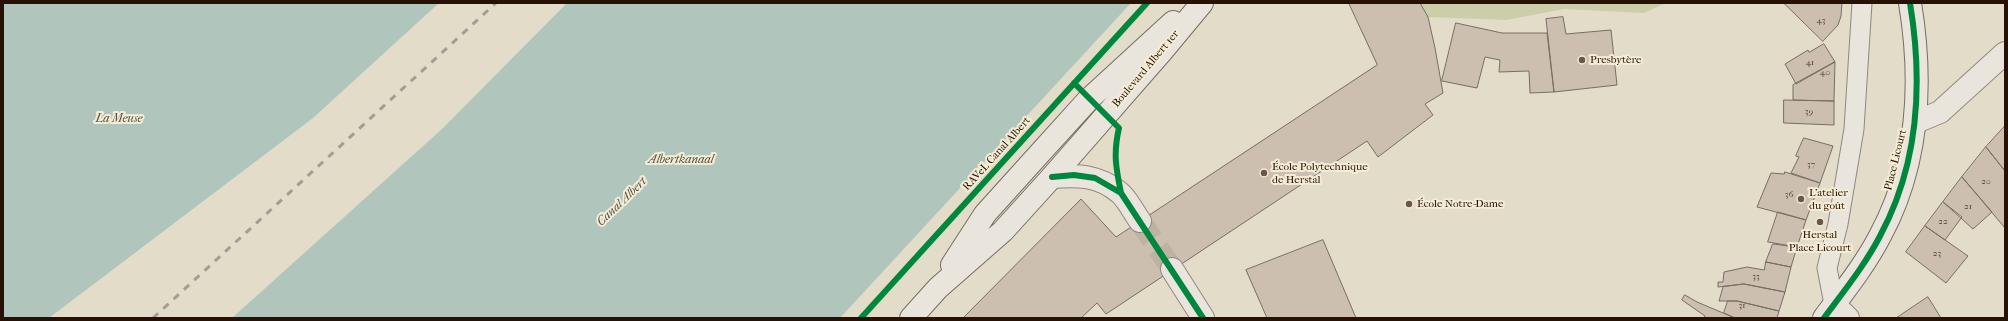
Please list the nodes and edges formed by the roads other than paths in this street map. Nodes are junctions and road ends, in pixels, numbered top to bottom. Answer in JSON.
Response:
{"nodes":[{"id":1,"x":1195,"y":3,"type":"edge"},
{"id":2,"x":1202,"y":3,"type":"edge"},
{"id":3,"x":1862,"y":3,"type":"edge"},
{"id":4,"x":1910,"y":3,"type":"edge"},
{"id":5,"x":2005,"y":53,"type":"edge"},
{"id":6,"x":1916,"y":122,"type":"junction"},
{"id":7,"x":1052,"y":177,"type":"junction"},
{"id":8,"x":1140,"y":221,"type":"tunnel mouth"},
{"id":9,"x":1172,"y":269,"type":"tunnel mouth"},
{"id":10,"x":938,"y":288,"type":"junction"},
{"id":11,"x":1836,"y":313,"type":"edge"},
{"id":12,"x":911,"y":318,"type":"edge"},
{"id":13,"x":1203,"y":318,"type":"edge"}],
"edges":[{"from":1,"to":10,"type":"main road","name":"Boulevard Albert 1er"},
{"from":2,"to":7,"type":"main road","name":"Boulevard Albert 1er"},
{"from":3,"to":11,"type":"lane","name":"Place Licourt"},
{"from":4,"to":6,"type":"main road","name":"Place Licourt"},
{"from":5,"to":6,"type":"main road","name":"Place Licourt"},
{"from":6,"to":11,"type":"main road","name":"Place Licourt"},
{"from":7,"to":8,"type":"main road"},
{"from":7,"to":10,"type":"main road","name":"Boulevard Albert 1er"},
{"from":9,"to":13,"type":"main road"},
{"from":10,"to":12,"type":"main road","name":"Boulevard Albert 1er"}]}
